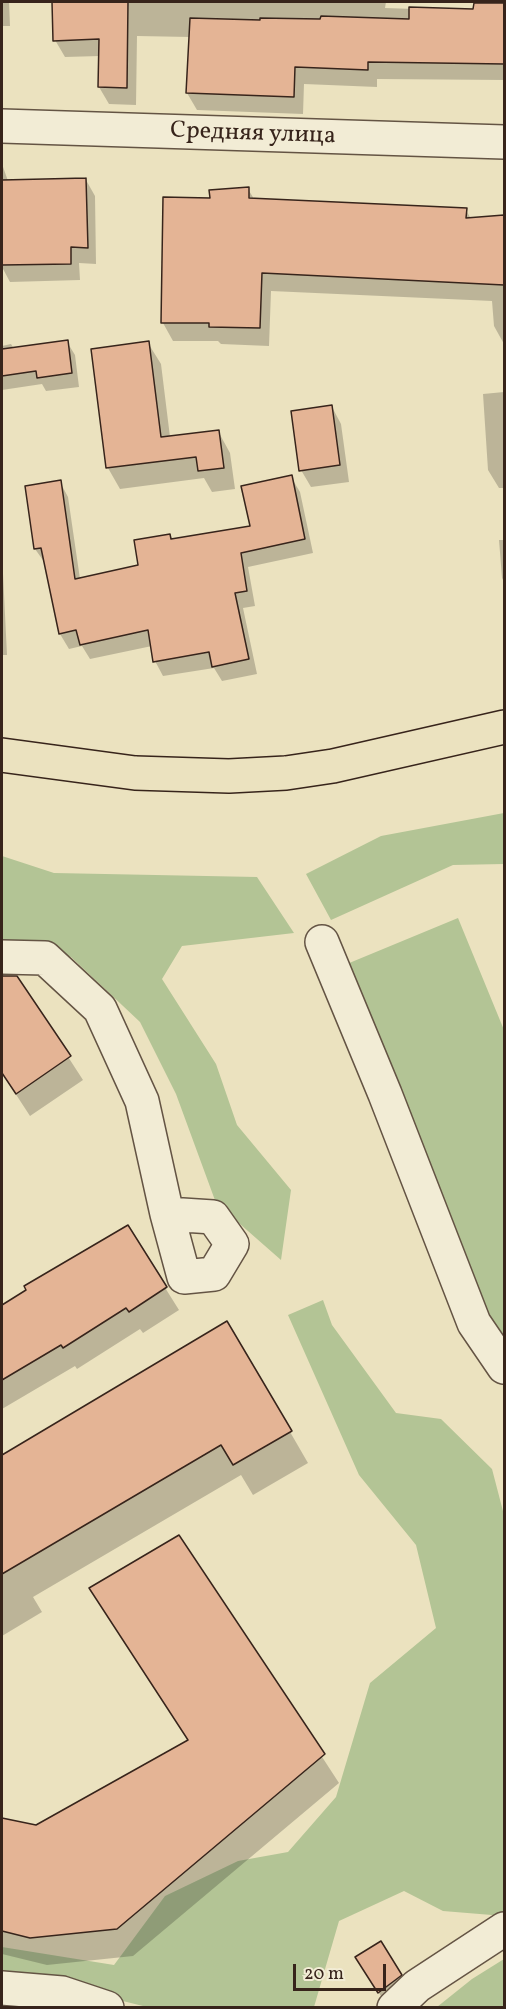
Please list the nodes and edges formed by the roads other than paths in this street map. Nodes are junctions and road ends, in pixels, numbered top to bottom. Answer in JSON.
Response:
{"nodes":[{"id":1,"x":2,"y":126,"type":"edge"},
{"id":2,"x":504,"y":142,"type":"edge"},
{"id":3,"x":504,"y":727,"type":"edge"},
{"id":4,"x":2,"y":755,"type":"edge"},
{"id":5,"x":322,"y":942,"type":"dead end"},
{"id":6,"x":2,"y":957,"type":"edge"},
{"id":7,"x":167,"y":1214,"type":"dead end"},
{"id":8,"x":504,"y":1367,"type":"edge"},
{"id":9,"x":504,"y":1929,"type":"edge"},
{"id":10,"x":2,"y":1988,"type":"edge"},
{"id":11,"x":107,"y":2007,"type":"edge"},
{"id":12,"x":394,"y":2007,"type":"edge"}],
"edges":[{"from":1,"to":2,"type":"street","name":"Средняя улица"},
{"from":3,"to":4,"type":"main road"},
{"from":5,"to":8,"type":"street"},
{"from":6,"to":7,"type":"street"},
{"from":9,"to":12,"type":"street"},
{"from":10,"to":11,"type":"street"}]}
